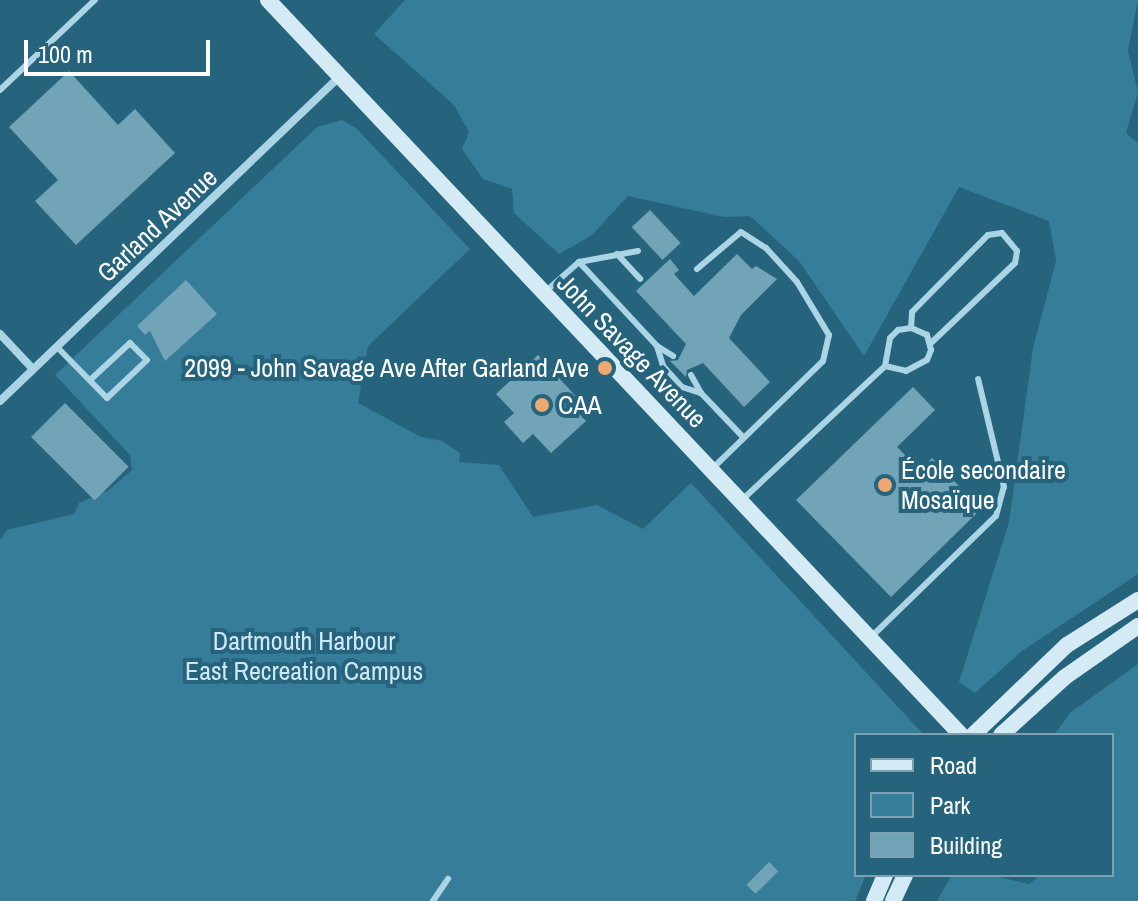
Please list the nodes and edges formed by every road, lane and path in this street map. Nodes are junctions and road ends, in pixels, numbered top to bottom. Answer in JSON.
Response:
{"nodes":[{"id":1,"x":95,"y":0,"type":"edge"},
{"id":2,"x":268,"y":0,"type":"edge"},
{"id":3,"x":340,"y":76,"type":"junction"},
{"id":4,"x":0,"y":90,"type":"edge"},
{"id":5,"x":638,"y":251,"type":"dead end"},
{"id":6,"x":617,"y":254,"type":"junction"},
{"id":7,"x":579,"y":262,"type":"junction"},
{"id":8,"x":697,"y":269,"type":"dead end"},
{"id":9,"x":640,"y":279,"type":"dead end"},
{"id":10,"x":544,"y":293,"type":"junction"},
{"id":11,"x":911,"y":328,"type":"junction"},
{"id":12,"x":0,"y":334,"type":"edge"},
{"id":13,"x":931,"y":343,"type":"junction"},
{"id":14,"x":657,"y":346,"type":"junction"},
{"id":15,"x":57,"y":347,"type":"junction"},
{"id":16,"x":673,"y":356,"type":"dead end"},
{"id":17,"x":885,"y":366,"type":"junction"},
{"id":18,"x":33,"y":369,"type":"junction"},
{"id":19,"x":691,"y":375,"type":"dead end"},
{"id":20,"x":978,"y":379,"type":"dead end"},
{"id":21,"x":90,"y":380,"type":"junction"},
{"id":22,"x":701,"y":393,"type":"junction"},
{"id":23,"x":0,"y":401,"type":"edge"},
{"id":24,"x":744,"y":438,"type":"junction"},
{"id":25,"x":711,"y":470,"type":"junction"},
{"id":26,"x":741,"y":501,"type":"junction"},
{"id":27,"x":1138,"y":600,"type":"edge"},
{"id":28,"x":1138,"y":626,"type":"edge"},
{"id":29,"x":869,"y":639,"type":"junction"},
{"id":30,"x":959,"y":733,"type":"edge"},
{"id":31,"x":975,"y":733,"type":"edge"},
{"id":32,"x":1003,"y":733,"type":"edge"},
{"id":33,"x":884,"y":877,"type":"edge"},
{"id":34,"x":904,"y":877,"type":"edge"},
{"id":35,"x":448,"y":879,"type":"dead end"},
{"id":36,"x":433,"y":901,"type":"edge"},
{"id":37,"x":874,"y":901,"type":"edge"},
{"id":38,"x":893,"y":901,"type":"edge"}],
"edges":[{"from":1,"to":4,"type":"lane"},
{"from":2,"to":3,"type":"main road","name":"John Savage Avenue"},
{"from":3,"to":10,"type":"main road","name":"John Savage Avenue"},
{"from":3,"to":15,"type":"street","name":"Garland Avenue"},
{"from":5,"to":6,"type":"lane"},
{"from":6,"to":7,"type":"lane"},
{"from":6,"to":9,"type":"lane"},
{"from":7,"to":10,"type":"lane"},
{"from":7,"to":14,"type":"lane"},
{"from":8,"to":24,"type":"lane"},
{"from":10,"to":25,"type":"main road","name":"John Savage Avenue"},
{"from":11,"to":13,"type":"lane"},
{"from":11,"to":13,"type":"lane"},
{"from":11,"to":17,"type":"lane"},
{"from":12,"to":18,"type":"street"},
{"from":13,"to":17,"type":"lane"},
{"from":14,"to":16,"type":"lane"},
{"from":14,"to":22,"type":"lane"},
{"from":15,"to":18,"type":"street","name":"Garland Avenue"},
{"from":15,"to":21,"type":"lane"},
{"from":17,"to":26,"type":"lane"},
{"from":18,"to":23,"type":"street","name":"Garland Avenue"},
{"from":19,"to":22,"type":"lane"},
{"from":20,"to":29,"type":"lane"},
{"from":21,"to":21,"type":"lane"},
{"from":22,"to":24,"type":"lane"},
{"from":24,"to":25,"type":"lane"},
{"from":25,"to":26,"type":"main road","name":"John Savage Avenue"},
{"from":26,"to":29,"type":"main road","name":"John Savage Avenue"},
{"from":27,"to":31,"type":"main road"},
{"from":28,"to":32,"type":"main road"},
{"from":29,"to":30,"type":"main road","name":"John Savage Avenue"},
{"from":33,"to":37,"type":"main road"},
{"from":34,"to":38,"type":"main road"},
{"from":35,"to":36,"type":"lane"}]}
